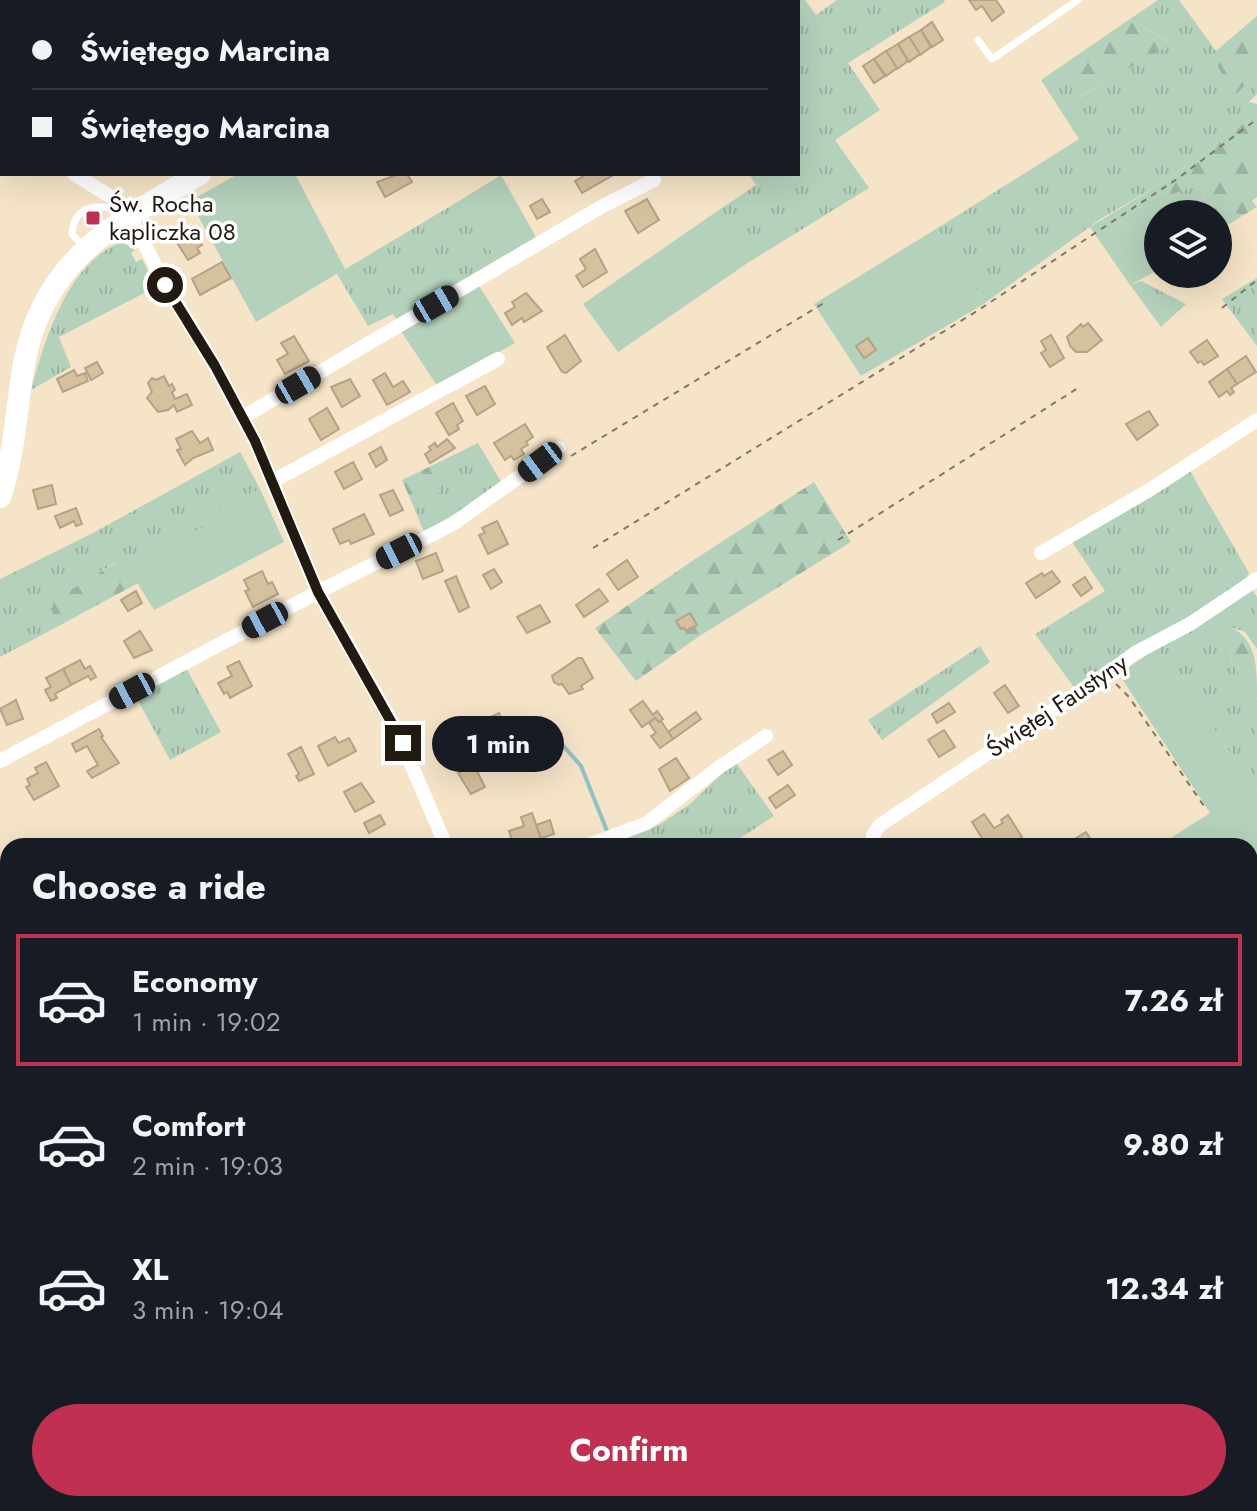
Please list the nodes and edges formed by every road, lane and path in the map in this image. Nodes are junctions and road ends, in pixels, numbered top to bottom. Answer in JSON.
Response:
{"nodes":[{"id":1,"x":1078,"y":0,"type":"edge"},
{"id":2,"x":978,"y":40,"type":"dead end"},
{"id":3,"x":1257,"y":119,"type":"edge"},
{"id":4,"x":77,"y":176,"type":"edge"},
{"id":5,"x":197,"y":176,"type":"edge"},
{"id":6,"x":654,"y":180,"type":"dead end"},
{"id":7,"x":130,"y":215,"type":"junction"},
{"id":8,"x":85,"y":248,"type":"junction"},
{"id":9,"x":1257,"y":280,"type":"edge"},
{"id":10,"x":824,"y":303,"type":"dead end"},
{"id":11,"x":1222,"y":308,"type":"dead end"},
{"id":12,"x":498,"y":359,"type":"dead end"},
{"id":13,"x":1078,"y":388,"type":"dead end"},
{"id":14,"x":243,"y":417,"type":"junction"},
{"id":15,"x":1257,"y":420,"type":"edge"},
{"id":16,"x":563,"y":453,"type":"joint"},
{"id":17,"x":273,"y":481,"type":"junction"},
{"id":18,"x":0,"y":497,"type":"edge"},
{"id":19,"x":838,"y":540,"type":"dead end"},
{"id":20,"x":593,"y":548,"type":"dead end"},
{"id":21,"x":1041,"y":553,"type":"dead end"},
{"id":22,"x":1257,"y":579,"type":"edge"},
{"id":23,"x":318,"y":592,"type":"junction"},
{"id":24,"x":1107,"y":674,"type":"junction"},
{"id":25,"x":766,"y":736,"type":"dead end"},
{"id":26,"x":0,"y":761,"type":"edge"},
{"id":27,"x":1206,"y":809,"type":"dead end"},
{"id":28,"x":443,"y":838,"type":"edge"},
{"id":29,"x":607,"y":838,"type":"edge"},
{"id":30,"x":874,"y":838,"type":"edge"}],
"edges":[{"from":1,"to":2,"type":"lane"},
{"from":3,"to":20,"type":"path"},
{"from":4,"to":7,"type":"street"},
{"from":5,"to":7,"type":"street"},
{"from":6,"to":14,"type":"street"},
{"from":7,"to":8,"type":"street"},
{"from":7,"to":8,"type":"lane"},
{"from":7,"to":14,"type":"street"},
{"from":8,"to":18,"type":"street"},
{"from":9,"to":11,"type":"path"},
{"from":10,"to":16,"type":"path"},
{"from":12,"to":17,"type":"street"},
{"from":13,"to":19,"type":"path"},
{"from":14,"to":17,"type":"street"},
{"from":15,"to":21,"type":"street"},
{"from":16,"to":23,"type":"street"},
{"from":17,"to":23,"type":"street"},
{"from":22,"to":24,"type":"street","name":"Świętej Faustyny"},
{"from":23,"to":26,"type":"street"},
{"from":23,"to":28,"type":"street"},
{"from":24,"to":27,"type":"path"},
{"from":24,"to":30,"type":"street","name":"Świętej Faustyny"},
{"from":25,"to":29,"type":"street"}]}
